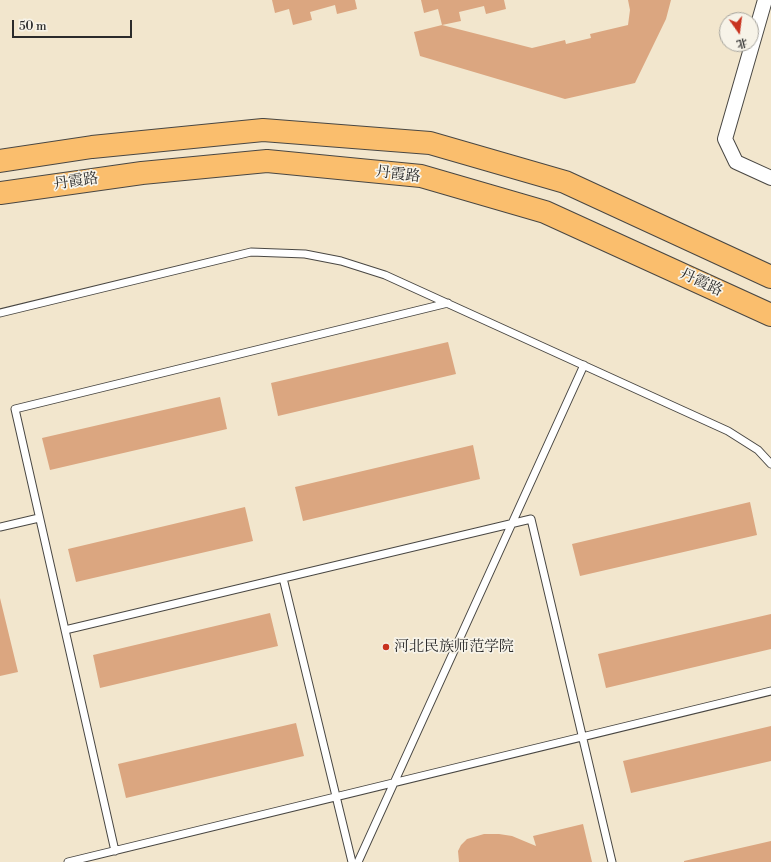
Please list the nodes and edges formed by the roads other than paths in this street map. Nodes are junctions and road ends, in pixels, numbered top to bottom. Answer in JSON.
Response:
{"nodes":[{"id":1,"x":765,"y":0,"type":"edge"},
{"id":2,"x":0,"y":161,"type":"edge"},
{"id":3,"x":771,"y":178,"type":"edge"},
{"id":4,"x":0,"y":193,"type":"edge"},
{"id":5,"x":771,"y":277,"type":"edge"},
{"id":6,"x":448,"y":304,"type":"junction"},
{"id":7,"x":0,"y":313,"type":"edge"},
{"id":8,"x":771,"y":316,"type":"edge"},
{"id":9,"x":584,"y":365,"type":"junction"},
{"id":10,"x":771,"y":464,"type":"edge"},
{"id":11,"x":39,"y":518,"type":"junction"},
{"id":12,"x":512,"y":523,"type":"junction"},
{"id":13,"x":0,"y":527,"type":"edge"},
{"id":14,"x":283,"y":578,"type":"junction"},
{"id":15,"x":65,"y":630,"type":"junction"},
{"id":16,"x":771,"y":691,"type":"edge"},
{"id":17,"x":582,"y":737,"type":"junction"},
{"id":18,"x":394,"y":783,"type":"junction"},
{"id":19,"x":336,"y":797,"type":"junction"},
{"id":20,"x":115,"y":851,"type":"junction"},
{"id":21,"x":68,"y":862,"type":"edge"},
{"id":22,"x":352,"y":862,"type":"edge"},
{"id":23,"x":358,"y":862,"type":"edge"},
{"id":24,"x":612,"y":862,"type":"edge"}],
"edges":[{"from":1,"to":3,"type":"street"},
{"from":2,"to":5,"type":"main road"},
{"from":4,"to":8,"type":"main road","name":"丹霞路"},
{"from":6,"to":7,"type":"lane"},
{"from":6,"to":9,"type":"lane"},
{"from":6,"to":11,"type":"lane"},
{"from":9,"to":10,"type":"lane"},
{"from":9,"to":12,"type":"lane"},
{"from":11,"to":13,"type":"lane"},
{"from":11,"to":15,"type":"lane"},
{"from":12,"to":14,"type":"lane"},
{"from":12,"to":17,"type":"lane"},
{"from":12,"to":18,"type":"lane"},
{"from":14,"to":15,"type":"lane"},
{"from":14,"to":19,"type":"lane"},
{"from":15,"to":20,"type":"lane"},
{"from":16,"to":17,"type":"lane"},
{"from":17,"to":18,"type":"lane"},
{"from":17,"to":24,"type":"lane"},
{"from":18,"to":19,"type":"lane"},
{"from":18,"to":23,"type":"lane"},
{"from":19,"to":20,"type":"lane"},
{"from":19,"to":22,"type":"lane"},
{"from":20,"to":21,"type":"lane"}]}
